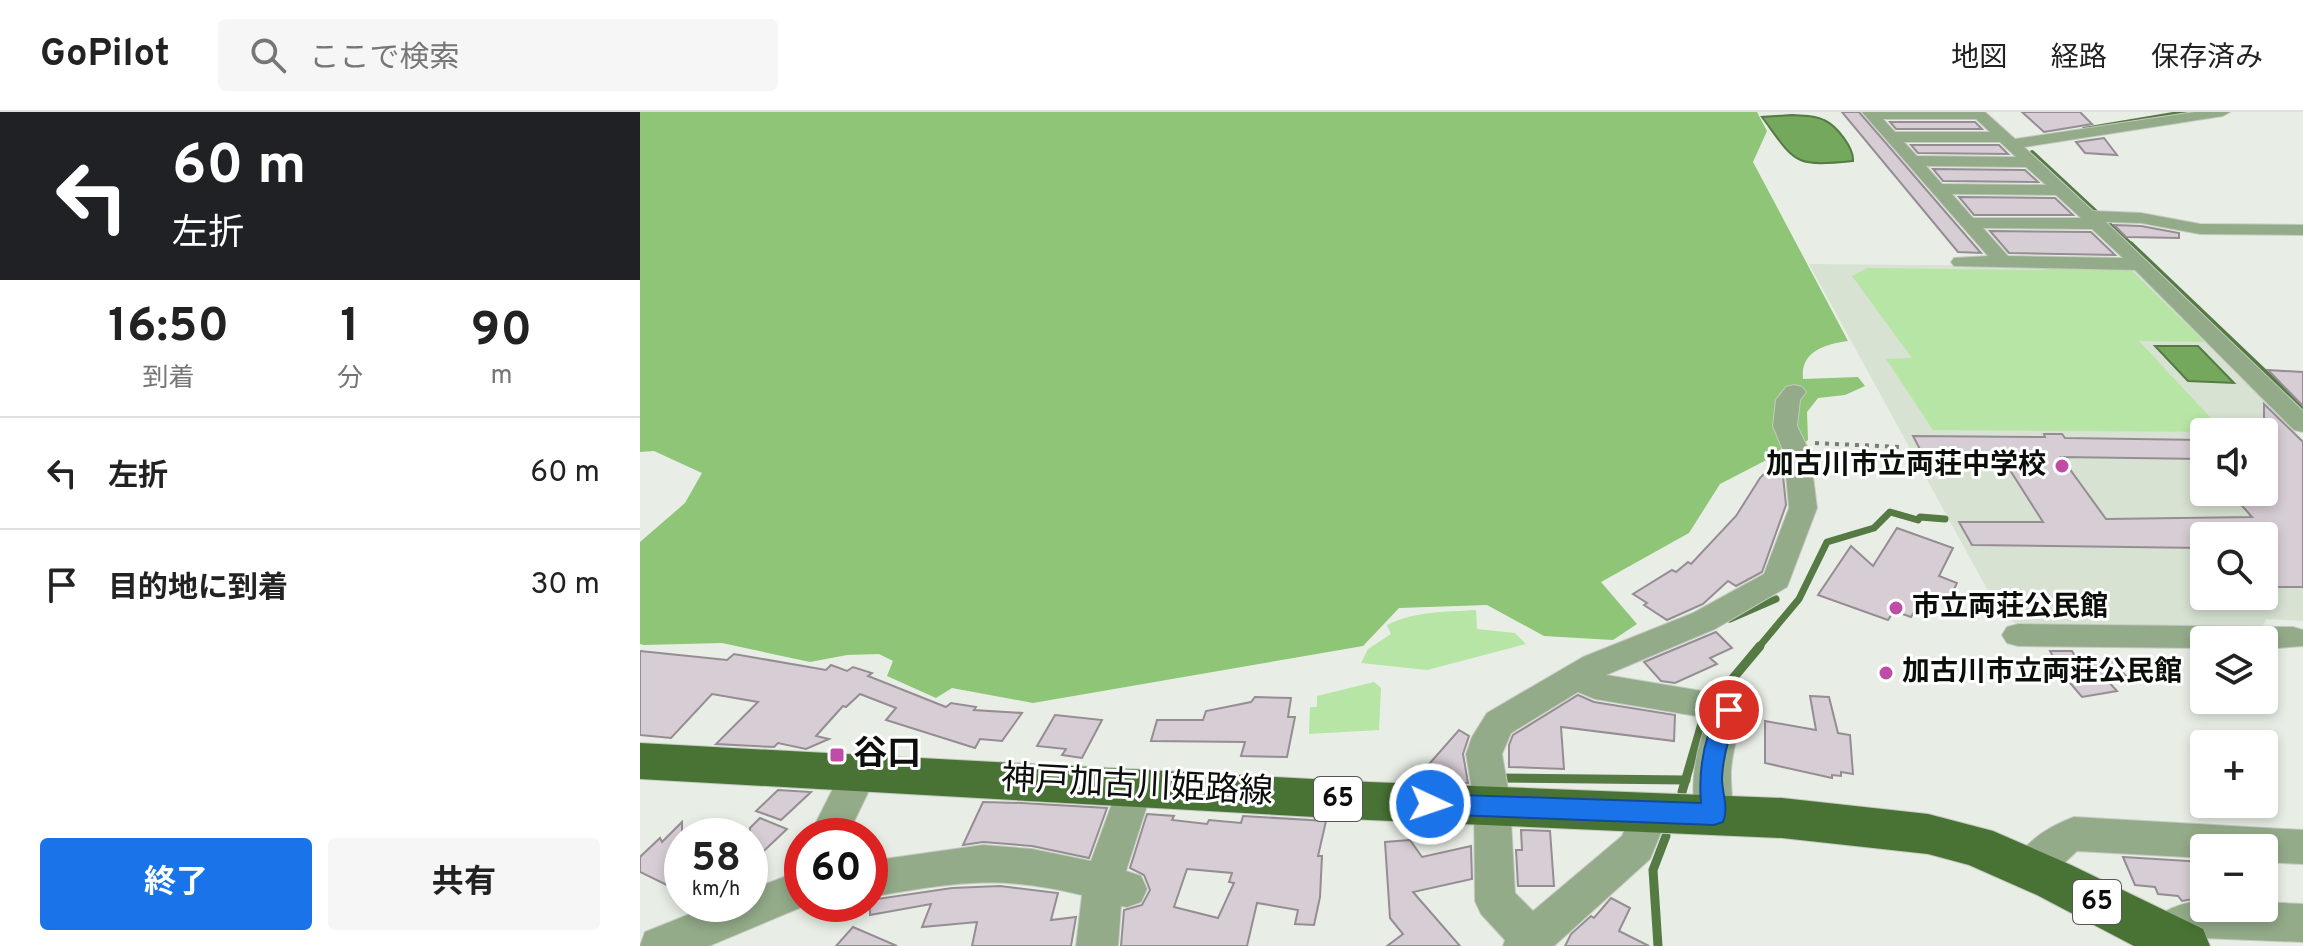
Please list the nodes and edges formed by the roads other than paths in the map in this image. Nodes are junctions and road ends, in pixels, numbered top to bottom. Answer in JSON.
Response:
{"nodes":[{"id":1,"x":2223,"y":112,"type":"edge"},
{"id":2,"x":1871,"y":113,"type":"edge"},
{"id":3,"x":1979,"y":114,"type":"edge"},
{"id":4,"x":1892,"y":137,"type":"junction"},
{"id":5,"x":2008,"y":141,"type":"junction"},
{"id":6,"x":1914,"y":161,"type":"junction"},
{"id":7,"x":2031,"y":162,"type":"junction"},
{"id":8,"x":1939,"y":189,"type":"junction"},
{"id":9,"x":2060,"y":190,"type":"junction"},
{"id":10,"x":2094,"y":220,"type":"junction"},
{"id":11,"x":1969,"y":223,"type":"junction"},
{"id":12,"x":2303,"y":230,"type":"edge"},
{"id":13,"x":1961,"y":262,"type":"dead end"},
{"id":14,"x":2003,"y":262,"type":"junction"},
{"id":15,"x":2140,"y":264,"type":"junction"},
{"id":16,"x":1794,"y":392,"type":"dead end"},
{"id":17,"x":2294,"y":408,"type":"edge"},
{"id":18,"x":2303,"y":425,"type":"edge"},
{"id":19,"x":2291,"y":632,"type":"edge"},
{"id":20,"x":2018,"y":635,"type":"dead end"},
{"id":21,"x":1576,"y":677,"type":"junction"},
{"id":22,"x":640,"y":761,"type":"edge"},
{"id":23,"x":860,"y":772,"type":"junction"},
{"id":24,"x":1135,"y":787,"type":"junction"},
{"id":25,"x":1492,"y":806,"type":"junction"},
{"id":26,"x":1650,"y":813,"type":"junction"},
{"id":27,"x":1714,"y":814,"type":"junction"},
{"id":28,"x":837,"y":818,"type":"edge"},
{"id":29,"x":2303,"y":847,"type":"edge"},
{"id":30,"x":2030,"y":869,"type":"junction"},
{"id":31,"x":888,"y":876,"type":"edge"},
{"id":32,"x":1115,"y":886,"type":"junction"},
{"id":33,"x":784,"y":895,"type":"edge"},
{"id":34,"x":2303,"y":923,"type":"edge"},
{"id":35,"x":2174,"y":941,"type":"edge"},
{"id":36,"x":1528,"y":942,"type":"edge"},
{"id":37,"x":660,"y":946,"type":"edge"},
{"id":38,"x":1097,"y":946,"type":"edge"}],
"edges":[{"from":1,"to":5,"type":"street"},
{"from":2,"to":3,"type":"street"},
{"from":2,"to":4,"type":"street"},
{"from":3,"to":5,"type":"street"},
{"from":4,"to":5,"type":"street"},
{"from":4,"to":6,"type":"street"},
{"from":5,"to":7,"type":"street"},
{"from":6,"to":7,"type":"street"},
{"from":6,"to":8,"type":"street"},
{"from":7,"to":9,"type":"street"},
{"from":8,"to":9,"type":"street"},
{"from":8,"to":11,"type":"street"},
{"from":9,"to":10,"type":"street"},
{"from":10,"to":11,"type":"street"},
{"from":10,"to":12,"type":"street"},
{"from":10,"to":15,"type":"street"},
{"from":11,"to":14,"type":"street"},
{"from":13,"to":14,"type":"street"},
{"from":14,"to":15,"type":"street"},
{"from":15,"to":17,"type":"street"},
{"from":16,"to":21,"type":"street"},
{"from":17,"to":18,"type":"street"},
{"from":19,"to":20,"type":"street"},
{"from":21,"to":25,"type":"street"},
{"from":21,"to":27,"type":"street"},
{"from":22,"to":23,"type":"main road","name":"神戸加古川姫路線","number":"65"},
{"from":23,"to":24,"type":"main road","name":"神戸加古川姫路線","number":"65"},
{"from":23,"to":28,"type":"street"},
{"from":24,"to":25,"type":"main road","name":"神戸加古川姫路線","number":"65"},
{"from":24,"to":32,"type":"street"},
{"from":25,"to":26,"type":"main road","name":"神戸加古川姫路線","number":"65"},
{"from":25,"to":36,"type":"street"},
{"from":26,"to":27,"type":"main road","name":"神戸加古川姫路線","number":"65"},
{"from":26,"to":36,"type":"street"},
{"from":27,"to":30,"type":"main road","name":"神戸加古川姫路線","number":"65"},
{"from":29,"to":30,"type":"street"},
{"from":30,"to":35,"type":"main road","name":"神戸加古川姫路線","number":"65"},
{"from":31,"to":32,"type":"street"},
{"from":32,"to":38,"type":"street"},
{"from":33,"to":37,"type":"street"},
{"from":34,"to":35,"type":"street"}]}
